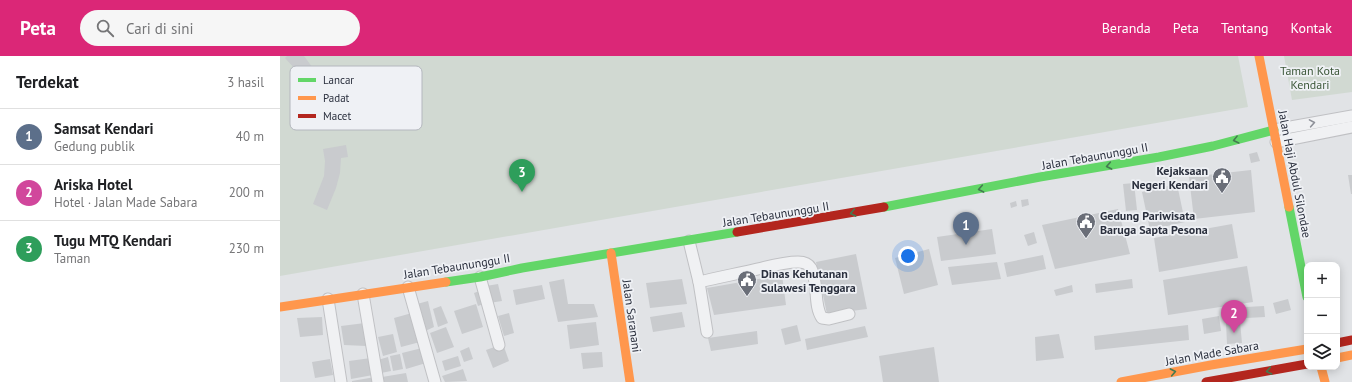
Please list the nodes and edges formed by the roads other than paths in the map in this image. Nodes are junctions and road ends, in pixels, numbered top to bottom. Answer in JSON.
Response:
{"nodes":[{"id":1,"x":1259,"y":56,"type":"edge"},
{"id":2,"x":1352,"y":116,"type":"edge"},
{"id":3,"x":1352,"y":127,"type":"edge"},
{"id":4,"x":1274,"y":130,"type":"junction"},
{"id":5,"x":1276,"y":142,"type":"junction"},
{"id":6,"x":689,"y":241,"type":"junction"},
{"id":7,"x":611,"y":253,"type":"junction"},
{"id":8,"x":480,"y":277,"type":"junction"},
{"id":9,"x":699,"y":282,"type":"junction"},
{"id":10,"x":1304,"y":282,"type":"edge"},
{"id":11,"x":408,"y":287,"type":"junction"},
{"id":12,"x":363,"y":294,"type":"junction"},
{"id":13,"x":328,"y":299,"type":"junction"},
{"id":14,"x":280,"y":307,"type":"edge"},
{"id":15,"x":849,"y":314,"type":"dead end"},
{"id":16,"x":707,"y":332,"type":"dead end"},
{"id":17,"x":1352,"y":340,"type":"edge"},
{"id":18,"x":1340,"y":342,"type":"edge"},
{"id":19,"x":499,"y":345,"type":"dead end"},
{"id":20,"x":1304,"y":350,"type":"edge"},
{"id":21,"x":1352,"y":355,"type":"edge"},
{"id":22,"x":1340,"y":357,"type":"edge"},
{"id":23,"x":1304,"y":365,"type":"edge"},
{"id":24,"x":1322,"y":370,"type":"edge"},
{"id":25,"x":341,"y":382,"type":"edge"},
{"id":26,"x":378,"y":382,"type":"edge"},
{"id":27,"x":435,"y":382,"type":"edge"},
{"id":28,"x":630,"y":382,"type":"edge"},
{"id":29,"x":1121,"y":382,"type":"edge"},
{"id":30,"x":1206,"y":382,"type":"edge"},
{"id":31,"x":1325,"y":382,"type":"edge"}],
"edges":[{"from":1,"to":4,"type":"main road","name":"Jalan Haji Abdul Silondae"},
{"from":4,"to":2,"type":"street","one_way":true},
{"from":3,"to":5,"type":"street"},
{"from":4,"to":5,"type":"main road","name":"Jalan Haji Abdul Silondae"},
{"from":4,"to":6,"type":"main road","name":"Jalan Tebaununggu II","one_way":true},
{"from":5,"to":10,"type":"main road","name":"Jalan Haji Abdul Silondae"},
{"from":6,"to":7,"type":"main road","name":"Jalan Tebaununggu II"},
{"from":6,"to":9,"type":"street"},
{"from":7,"to":8,"type":"main road","name":"Jalan Tebaununggu II"},
{"from":7,"to":28,"type":"main road","name":"Jalan Saranani"},
{"from":8,"to":11,"type":"main road","name":"Jalan Tebaununggu II"},
{"from":8,"to":19,"type":"street"},
{"from":9,"to":15,"type":"street"},
{"from":9,"to":16,"type":"street"},
{"from":11,"to":12,"type":"main road","name":"Jalan Tebaununggu II"},
{"from":11,"to":27,"type":"street"},
{"from":12,"to":13,"type":"main road","name":"Jalan Tebaununggu II"},
{"from":12,"to":26,"type":"street"},
{"from":13,"to":14,"type":"main road","name":"Jalan Tebaununggu II"},
{"from":13,"to":25,"type":"street"},
{"from":17,"to":18,"type":"main road"},
{"from":29,"to":20,"type":"main road","name":"Jalan Made Sabara","one_way":true},
{"from":21,"to":22,"type":"main road"},
{"from":23,"to":30,"type":"main road","one_way":true},
{"from":24,"to":31,"type":"main road"}]}
